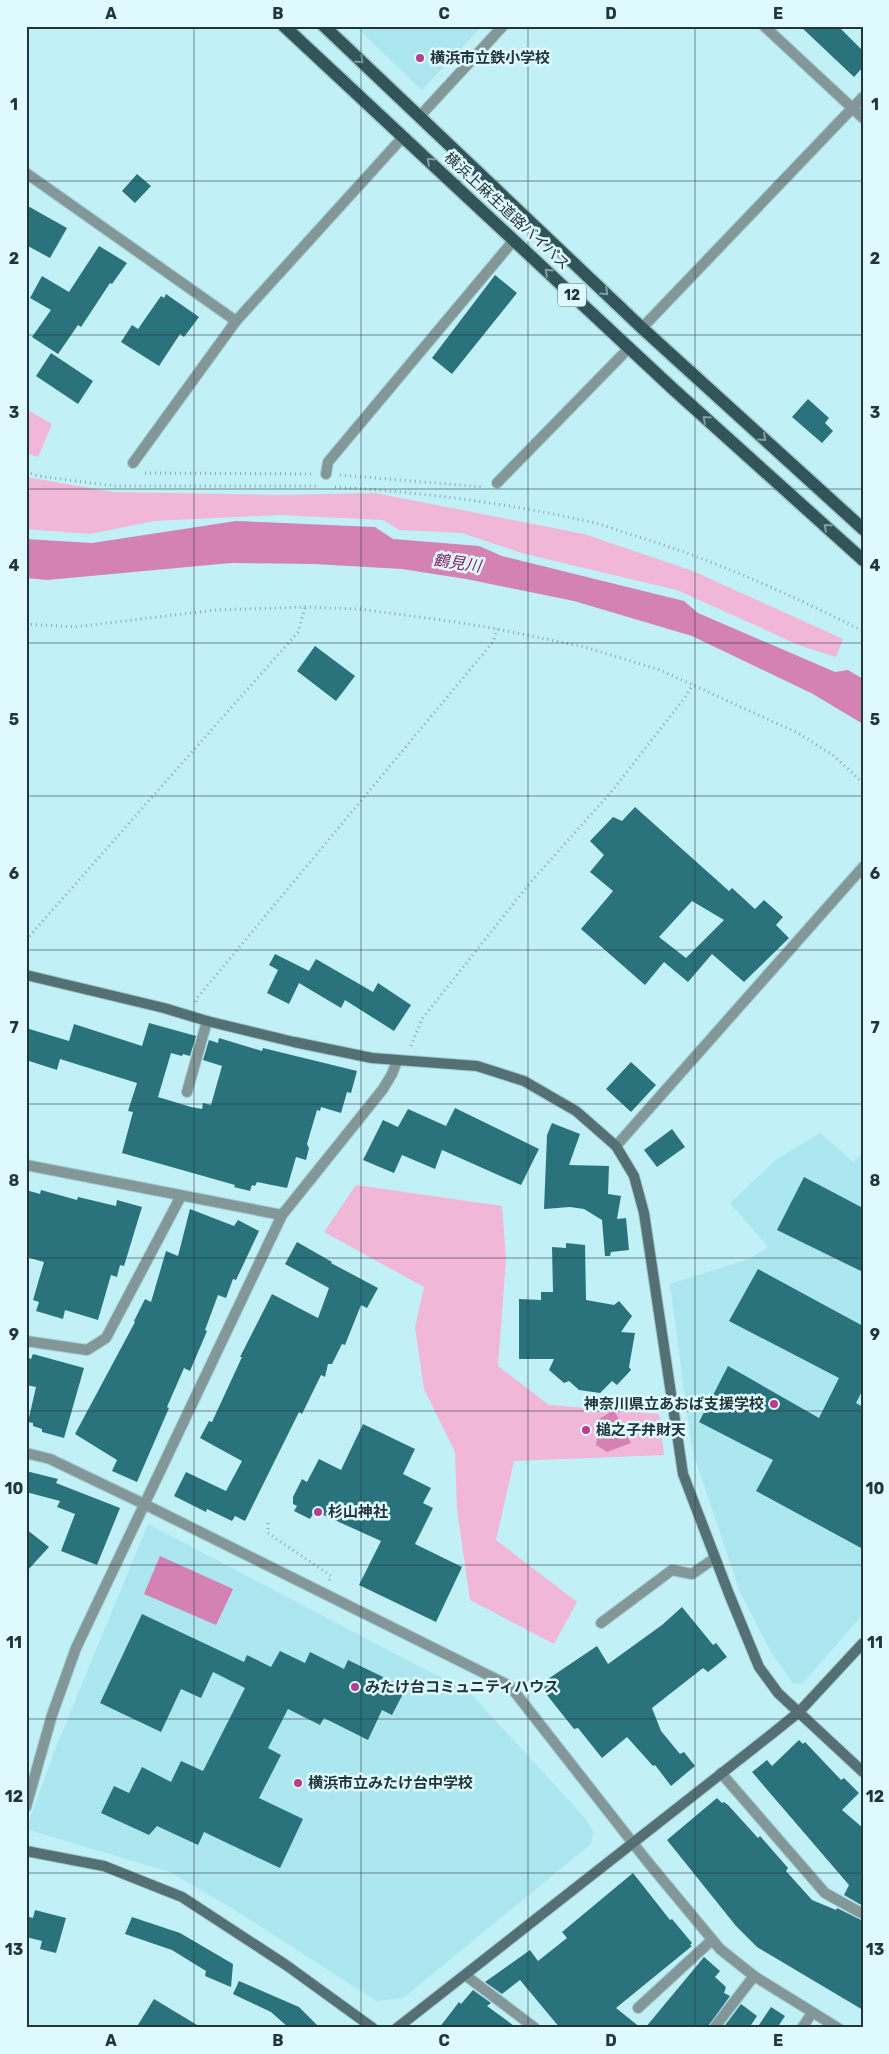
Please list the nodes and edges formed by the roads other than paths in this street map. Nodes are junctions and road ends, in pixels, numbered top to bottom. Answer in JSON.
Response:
{"nodes":[{"id":1,"x":284,"y":26,"type":"edge"},
{"id":2,"x":324,"y":26,"type":"edge"},
{"id":3,"x":503,"y":26,"type":"edge"},
{"id":4,"x":764,"y":26,"type":"edge"},
{"id":5,"x":863,"y":97,"type":"edge"},
{"id":6,"x":852,"y":109,"type":"junction"},
{"id":7,"x":420,"y":116,"type":"junction"},
{"id":8,"x":863,"y":118,"type":"edge"},
{"id":9,"x":403,"y":137,"type":"junction"},
{"id":10,"x":26,"y":173,"type":"edge"},
{"id":11,"x":514,"y":240,"type":"junction"},
{"id":12,"x":236,"y":321,"type":"junction"},
{"id":13,"x":642,"y":328,"type":"junction"},
{"id":14,"x":629,"y":348,"type":"junction"},
{"id":15,"x":133,"y":463,"type":"dead end"},
{"id":16,"x":326,"y":474,"type":"dead end"},
{"id":17,"x":497,"y":483,"type":"dead end"},
{"id":18,"x":863,"y":529,"type":"edge"},
{"id":19,"x":863,"y":560,"type":"edge"},
{"id":20,"x":863,"y":868,"type":"edge"},
{"id":21,"x":26,"y":975,"type":"edge"},
{"id":22,"x":207,"y":1022,"type":"junction"},
{"id":23,"x":397,"y":1061,"type":"junction"},
{"id":24,"x":187,"y":1092,"type":"dead end"},
{"id":25,"x":616,"y":1146,"type":"junction"},
{"id":26,"x":26,"y":1165,"type":"edge"},
{"id":27,"x":181,"y":1196,"type":"junction"},
{"id":28,"x":282,"y":1215,"type":"junction"},
{"id":29,"x":26,"y":1341,"type":"edge"},
{"id":30,"x":26,"y":1453,"type":"edge"},
{"id":31,"x":144,"y":1504,"type":"junction"},
{"id":32,"x":715,"y":1558,"type":"junction"},
{"id":33,"x":601,"y":1623,"type":"dead end"},
{"id":34,"x":863,"y":1643,"type":"edge"},
{"id":35,"x":799,"y":1712,"type":"junction"},
{"id":36,"x":863,"y":1772,"type":"edge"},
{"id":37,"x":721,"y":1773,"type":"junction"},
{"id":38,"x":26,"y":1807,"type":"edge"},
{"id":39,"x":633,"y":1843,"type":"junction"},
{"id":40,"x":26,"y":1851,"type":"edge"},
{"id":41,"x":863,"y":1914,"type":"edge"},
{"id":42,"x":712,"y":1940,"type":"junction"},
{"id":43,"x":465,"y":1975,"type":"junction"},
{"id":44,"x":754,"y":1976,"type":"junction"},
{"id":45,"x":638,"y":2008,"type":"dead end"},
{"id":46,"x":812,"y":2013,"type":"junction"},
{"id":47,"x":373,"y":2028,"type":"edge"},
{"id":48,"x":397,"y":2028,"type":"edge"},
{"id":49,"x":535,"y":2028,"type":"edge"},
{"id":50,"x":714,"y":2028,"type":"edge"},
{"id":51,"x":802,"y":2028,"type":"edge"},
{"id":52,"x":838,"y":2028,"type":"edge"}],
"edges":[{"from":1,"to":9,"type":"main road","name":"横浜上麻生道路バイパス","number":"12"},
{"from":2,"to":7,"type":"main road","name":"横浜上麻生道路バイパス","number":"12","one_way":true},
{"from":3,"to":7,"type":"street"},
{"from":4,"to":6,"type":"street"},
{"from":5,"to":6,"type":"street"},
{"from":6,"to":8,"type":"street"},
{"from":6,"to":13,"type":"street"},
{"from":7,"to":13,"type":"main road","name":"横浜上麻生道路バイパス","number":"12","one_way":true},
{"from":11,"to":9,"type":"main road","name":"横浜上麻生道路バイパス","number":"12","one_way":true},
{"from":9,"to":12,"type":"street"},
{"from":10,"to":12,"type":"street"},
{"from":14,"to":11,"type":"main road","name":"横浜上麻生道路バイパス","number":"12","one_way":true},
{"from":11,"to":16,"type":"street"},
{"from":12,"to":15,"type":"street"},
{"from":13,"to":18,"type":"main road","name":"横浜上麻生道路バイパス","number":"12","one_way":true},
{"from":14,"to":17,"type":"street"},
{"from":19,"to":14,"type":"main road","name":"横浜上麻生道路バイパス","number":"12","one_way":true},
{"from":20,"to":25,"type":"street"},
{"from":21,"to":22,"type":"street"},
{"from":22,"to":23,"type":"street"},
{"from":22,"to":24,"type":"street"},
{"from":23,"to":25,"type":"street"},
{"from":23,"to":28,"type":"street"},
{"from":25,"to":32,"type":"street"},
{"from":26,"to":27,"type":"street"},
{"from":27,"to":28,"type":"street"},
{"from":27,"to":29,"type":"street"},
{"from":28,"to":31,"type":"street"},
{"from":30,"to":31,"type":"street"},
{"from":31,"to":38,"type":"street"},
{"from":31,"to":39,"type":"street"},
{"from":32,"to":33,"type":"street"},
{"from":32,"to":35,"type":"street"},
{"from":34,"to":35,"type":"street"},
{"from":35,"to":36,"type":"street"},
{"from":35,"to":37,"type":"street"},
{"from":37,"to":39,"type":"street"},
{"from":37,"to":41,"type":"street"},
{"from":39,"to":42,"type":"street"},
{"from":39,"to":43,"type":"street"},
{"from":40,"to":47,"type":"street"},
{"from":42,"to":44,"type":"street"},
{"from":42,"to":45,"type":"street"},
{"from":43,"to":48,"type":"street"},
{"from":43,"to":49,"type":"street"},
{"from":44,"to":46,"type":"street"},
{"from":44,"to":50,"type":"street"},
{"from":46,"to":51,"type":"street"},
{"from":46,"to":52,"type":"street"}]}
